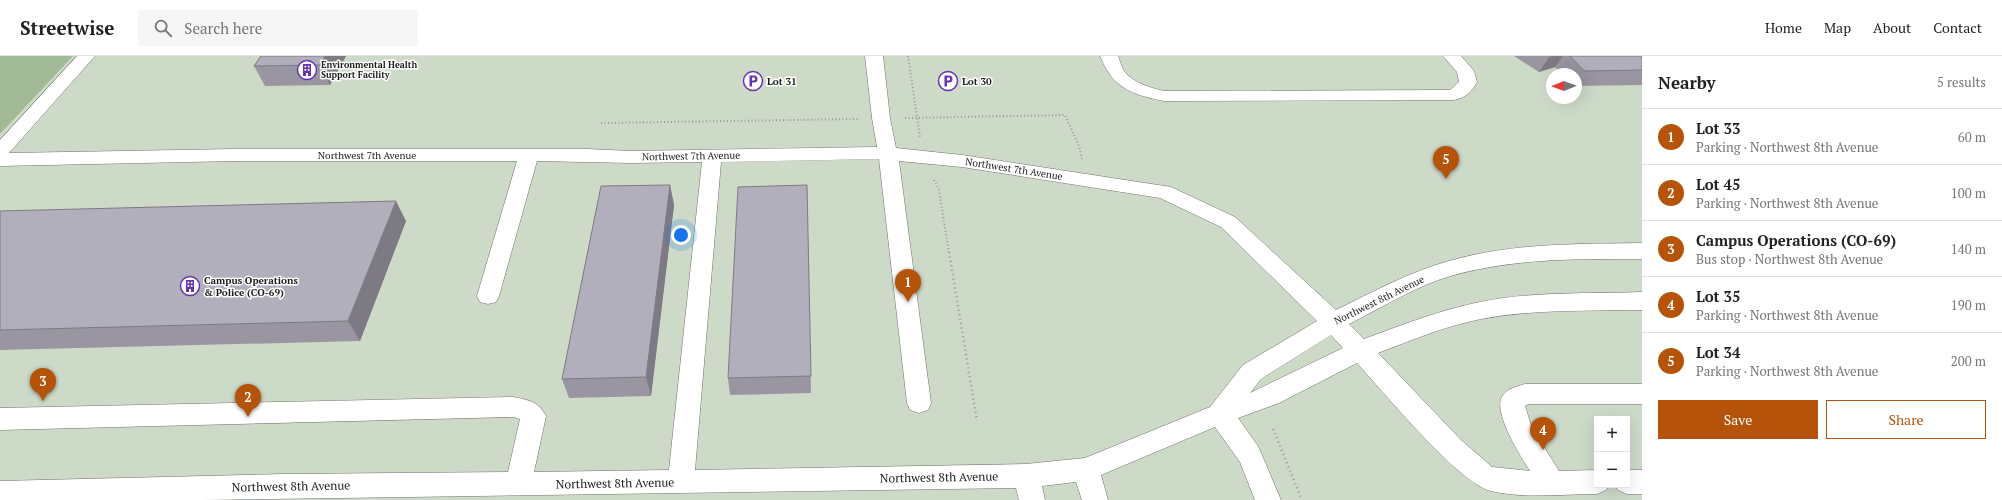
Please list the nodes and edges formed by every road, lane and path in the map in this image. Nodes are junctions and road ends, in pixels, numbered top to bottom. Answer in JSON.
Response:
{"nodes":[{"id":1,"x":86,"y":56,"type":"edge"},
{"id":2,"x":874,"y":56,"type":"edge"},
{"id":3,"x":908,"y":56,"type":"edge"},
{"id":4,"x":1110,"y":56,"type":"edge"},
{"id":5,"x":1452,"y":56,"type":"edge"},
{"id":6,"x":0,"y":152,"type":"edge"},
{"id":7,"x":887,"y":153,"type":"junction"},
{"id":8,"x":528,"y":155,"type":"junction"},
{"id":9,"x":712,"y":156,"type":"junction"},
{"id":10,"x":923,"y":156,"type":"junction"},
{"id":11,"x":0,"y":160,"type":"edge"},
{"id":12,"x":1642,"y":251,"type":"edge"},
{"id":13,"x":488,"y":296,"type":"dead end"},
{"id":14,"x":1642,"y":301,"type":"edge"},
{"id":15,"x":1332,"y":322,"type":"junction"},
{"id":16,"x":1361,"y":350,"type":"junction"},
{"id":17,"x":1642,"y":394,"type":"edge"},
{"id":18,"x":919,"y":403,"type":"dead end"},
{"id":19,"x":1219,"y":414,"type":"junction"},
{"id":20,"x":0,"y":419,"type":"edge"},
{"id":21,"x":977,"y":421,"type":"dead end"},
{"id":22,"x":1273,"y":429,"type":"dead end"},
{"id":23,"x":1086,"y":469,"type":"junction"},
{"id":24,"x":681,"y":482,"type":"junction"},
{"id":25,"x":1594,"y":482,"type":"edge"},
{"id":26,"x":1630,"y":482,"type":"edge"},
{"id":27,"x":1642,"y":482,"type":"edge"},
{"id":28,"x":1552,"y":483,"type":"junction"},
{"id":29,"x":518,"y":484,"type":"junction"},
{"id":30,"x":1029,"y":488,"type":"edge"},
{"id":31,"x":0,"y":493,"type":"edge"},
{"id":32,"x":1095,"y":500,"type":"edge"},
{"id":33,"x":1268,"y":500,"type":"edge"},
{"id":34,"x":1302,"y":500,"type":"edge"}],
"edges":[{"from":1,"to":6,"type":"street"},
{"from":2,"to":7,"type":"street"},
{"from":3,"to":10,"type":"path"},
{"from":4,"to":5,"type":"street"},
{"from":7,"to":9,"type":"street","name":"Northwest 7th Avenue"},
{"from":7,"to":10,"type":"street","name":"Northwest 7th Avenue"},
{"from":7,"to":18,"type":"street"},
{"from":8,"to":9,"type":"street","name":"Northwest 7th Avenue"},
{"from":8,"to":11,"type":"street","name":"Northwest 7th Avenue"},
{"from":8,"to":13,"type":"street"},
{"from":9,"to":24,"type":"street"},
{"from":10,"to":15,"type":"street","name":"Northwest 7th Avenue"},
{"from":10,"to":21,"type":"path"},
{"from":12,"to":15,"type":"street","name":"Northwest 8th Avenue"},
{"from":14,"to":16,"type":"street","name":"Northwest 8th Avenue"},
{"from":15,"to":16,"type":"street","name":"Northwest 7th Avenue"},
{"from":15,"to":19,"type":"street","name":"Northwest 8th Avenue"},
{"from":16,"to":19,"type":"street","name":"Northwest 8th Avenue"},
{"from":16,"to":28,"type":"street","name":"Northwest 7th Avenue"},
{"from":17,"to":28,"type":"street"},
{"from":19,"to":23,"type":"street","name":"Northwest 8th Avenue"},
{"from":19,"to":33,"type":"street"},
{"from":20,"to":29,"type":"street"},
{"from":22,"to":34,"type":"path"},
{"from":23,"to":30,"type":"street","name":"Northwest 8th Avenue"},
{"from":23,"to":32,"type":"street"},
{"from":24,"to":29,"type":"street","name":"Northwest 8th Avenue"},
{"from":24,"to":30,"type":"street","name":"Northwest 8th Avenue"},
{"from":25,"to":28,"type":"street","name":"Northwest 7th Avenue"},
{"from":26,"to":27,"type":"street"},
{"from":29,"to":31,"type":"street","name":"Northwest 8th Avenue"}]}
